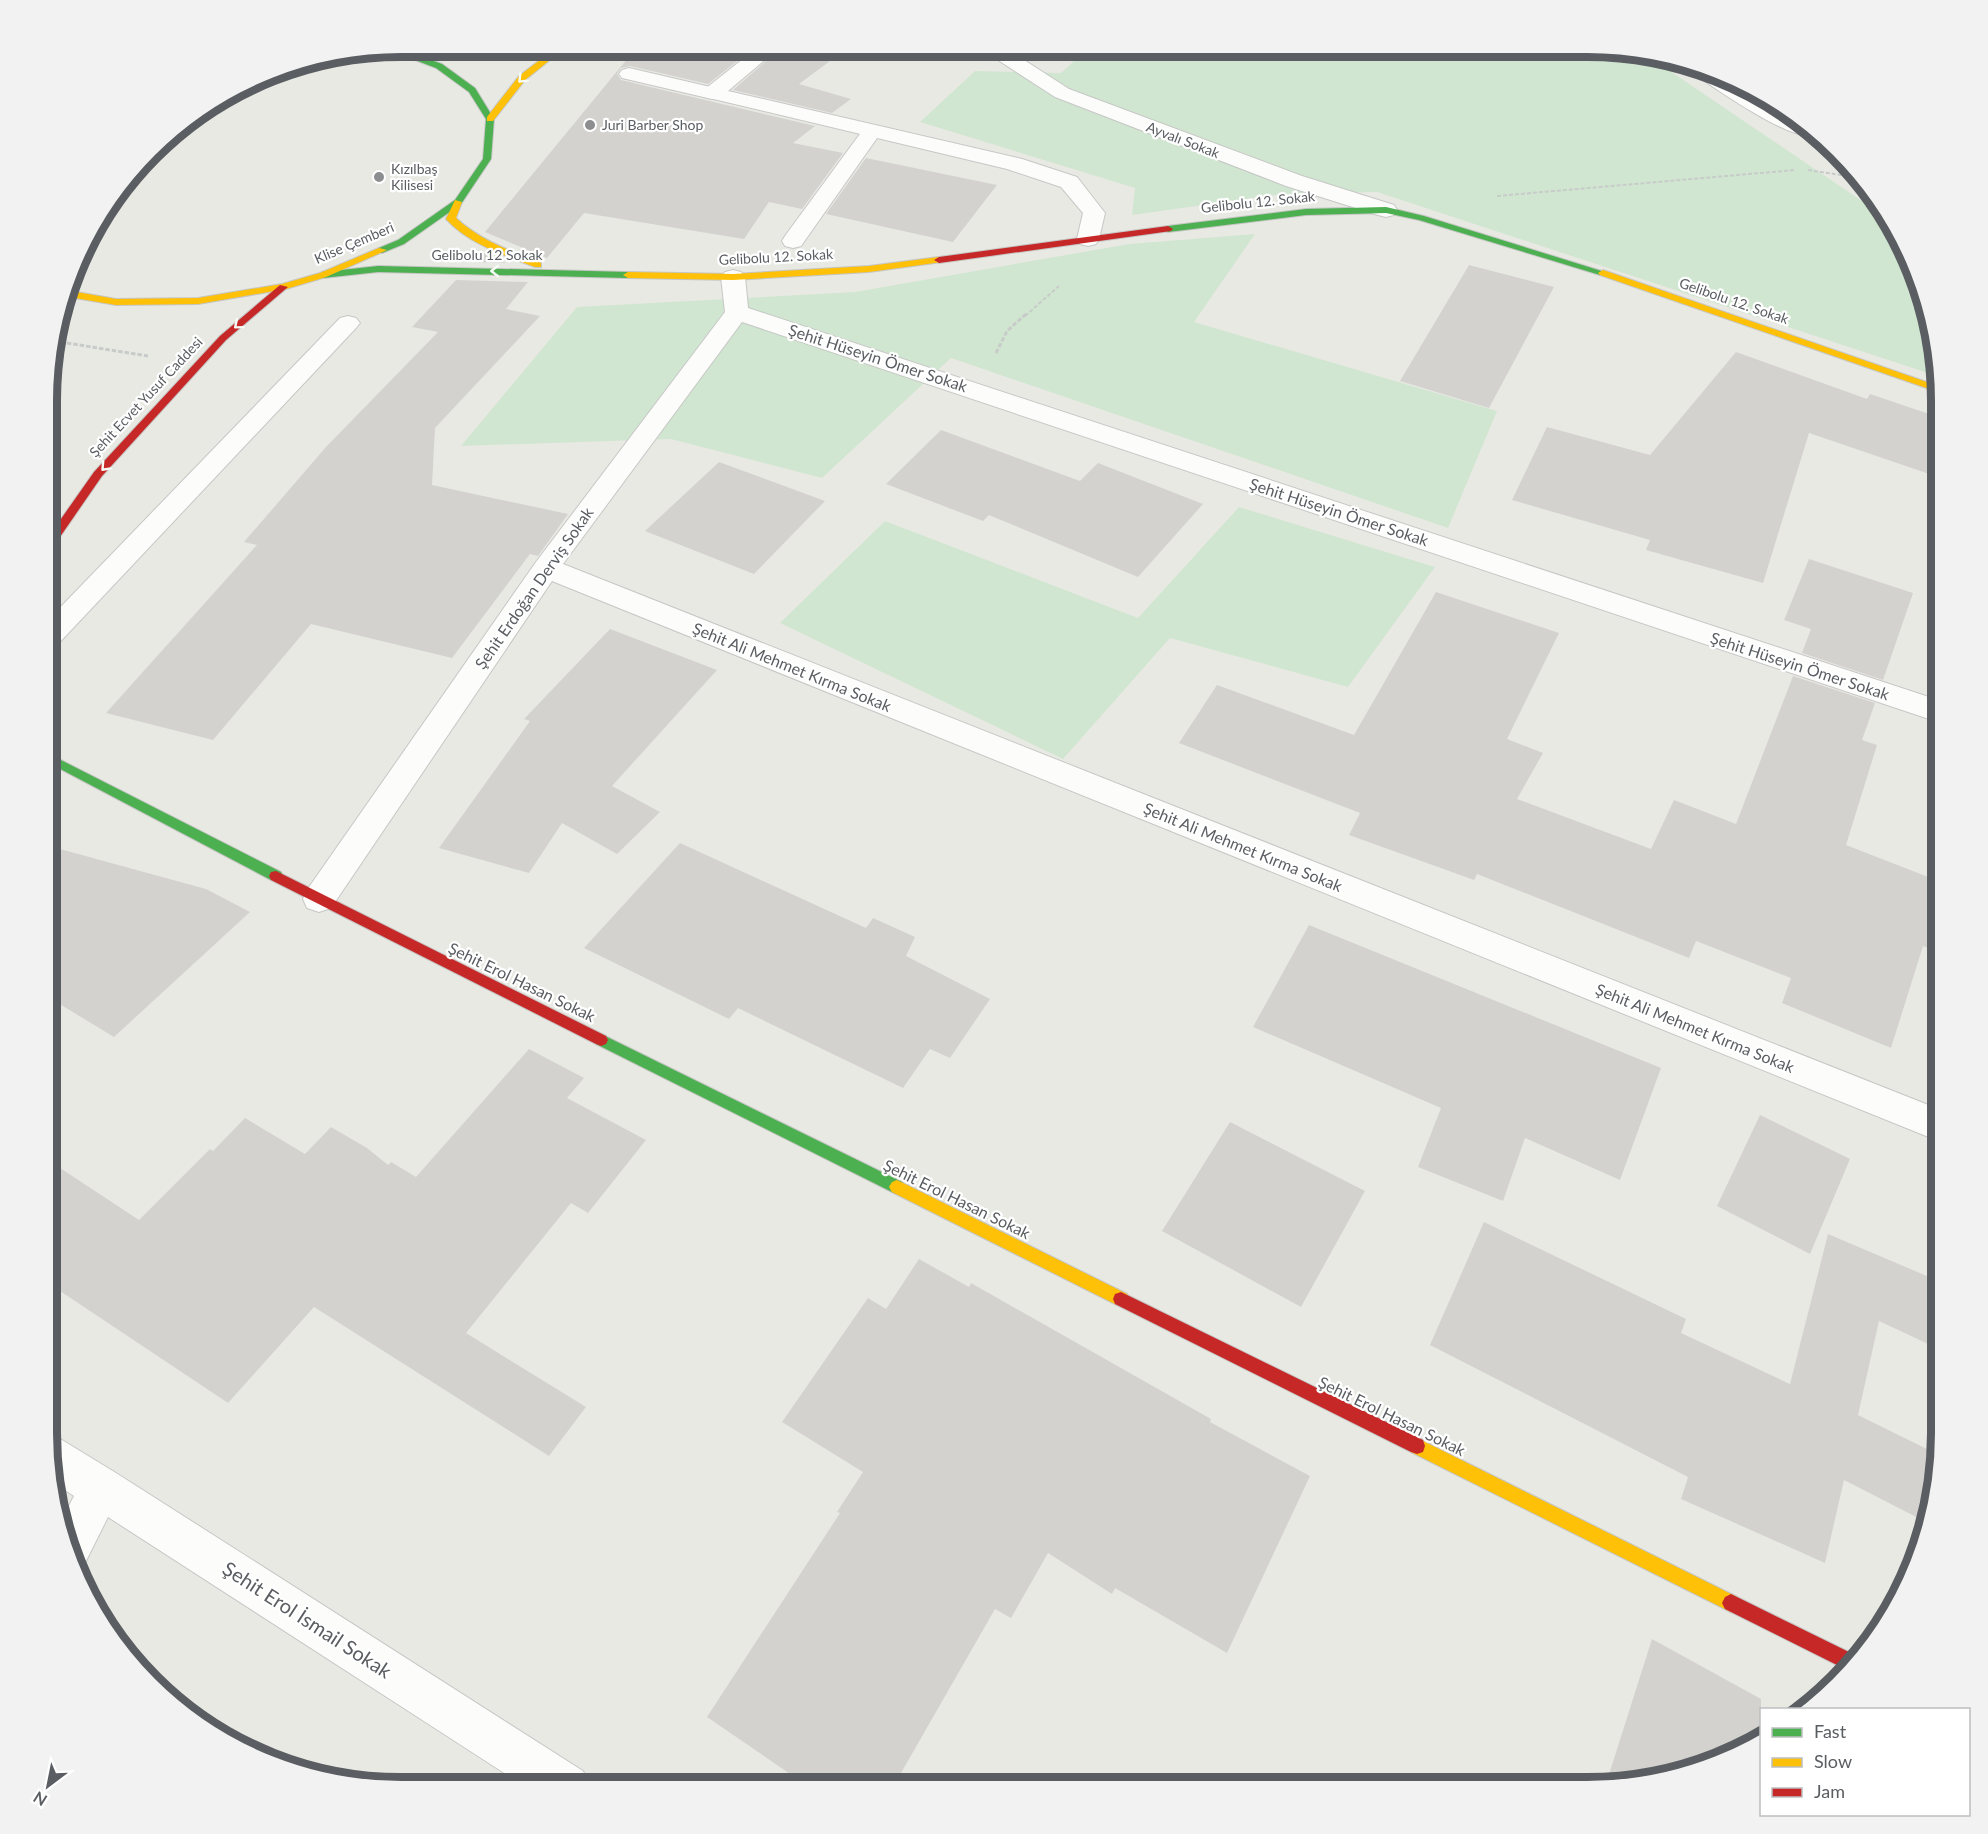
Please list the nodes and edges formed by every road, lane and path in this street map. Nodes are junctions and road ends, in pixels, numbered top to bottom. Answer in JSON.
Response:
{"nodes":[{"id":1,"x":414,"y":57,"type":"edge"},
{"id":2,"x":548,"y":57,"type":"edge"},
{"id":3,"x":757,"y":57,"type":"edge"},
{"id":4,"x":1006,"y":57,"type":"edge"},
{"id":5,"x":629,"y":74,"type":"dead end"},
{"id":6,"x":1729,"y":88,"type":"edge"},
{"id":7,"x":712,"y":93,"type":"junction"},
{"id":8,"x":490,"y":119,"type":"junction"},
{"id":9,"x":1787,"y":122,"type":"edge"},
{"id":10,"x":872,"y":131,"type":"junction"},
{"id":11,"x":1847,"y":176,"type":"edge"},
{"id":12,"x":1487,"y":197,"type":"dead end"},
{"id":13,"x":458,"y":202,"type":"junction"},
{"id":14,"x":1386,"y":210,"type":"junction"},
{"id":15,"x":1088,"y":239,"type":"junction"},
{"id":16,"x":793,"y":241,"type":"dead end"},
{"id":17,"x":553,"y":272,"type":"junction"},
{"id":18,"x":323,"y":275,"type":"junction"},
{"id":19,"x":733,"y":277,"type":"junction"},
{"id":20,"x":283,"y":287,"type":"junction"},
{"id":21,"x":74,"y":295,"type":"edge"},
{"id":22,"x":737,"y":312,"type":"junction"},
{"id":23,"x":348,"y":323,"type":"dead end"},
{"id":24,"x":63,"y":341,"type":"edge"},
{"id":25,"x":199,"y":364,"type":"junction"},
{"id":26,"x":1930,"y":386,"type":"edge"},
{"id":27,"x":976,"y":391,"type":"junction"},
{"id":28,"x":57,"y":533,"type":"edge"},
{"id":29,"x":546,"y":568,"type":"junction"},
{"id":30,"x":57,"y":628,"type":"edge"},
{"id":31,"x":1931,"y":709,"type":"edge"},
{"id":32,"x":57,"y":764,"type":"edge"},
{"id":33,"x":319,"y":899,"type":"junction"},
{"id":34,"x":1931,"y":1122,"type":"edge"},
{"id":35,"x":59,"y":1461,"type":"edge"},
{"id":36,"x":101,"y":1488,"type":"junction"},
{"id":37,"x":74,"y":1540,"type":"edge"},
{"id":38,"x":1846,"y":1660,"type":"edge"},
{"id":39,"x":551,"y":1777,"type":"edge"}],
"edges":[{"from":1,"to":8,"type":"street"},
{"from":2,"to":8,"type":"street","one_way":true},
{"from":3,"to":7,"type":"street"},
{"from":4,"to":14,"type":"street","name":"Ayvalı Sokak"},
{"from":5,"to":7,"type":"street"},
{"from":6,"to":9,"type":"street"},
{"from":7,"to":10,"type":"street"},
{"from":8,"to":13,"type":"street","name":"Klise Çemberi"},
{"from":10,"to":15,"type":"street"},
{"from":10,"to":16,"type":"street"},
{"from":11,"to":12,"type":"path"},
{"from":13,"to":17,"type":"street","name":"Gelibolu 12 Sokak"},
{"from":13,"to":18,"type":"street","name":"Klise Çemberi"},
{"from":14,"to":15,"type":"street","name":"Gelibolu 12. Sokak"},
{"from":14,"to":26,"type":"street","name":"Gelibolu 12. Sokak"},
{"from":15,"to":19,"type":"street","name":"Gelibolu 12. Sokak"},
{"from":15,"to":27,"type":"path"},
{"from":17,"to":18,"type":"street","name":"Gelibolu 12 Sokak","one_way":true},
{"from":17,"to":19,"type":"street","name":"Gelibolu 12. Sokak"},
{"from":18,"to":20,"type":"street","name":"Klise Çemberi"},
{"from":19,"to":22,"type":"street"},
{"from":20,"to":21,"type":"street","name":"Klise Çemberi"},
{"from":20,"to":25,"type":"street","name":"Şehit Ecvet Yusuf Caddesi","one_way":true},
{"from":22,"to":27,"type":"street","name":"Şehit Hüseyin Ömer Sokak"},
{"from":22,"to":29,"type":"street","name":"Şehit Erdoğan Derviş Sokak"},
{"from":23,"to":30,"type":"street"},
{"from":24,"to":25,"type":"path"},
{"from":25,"to":28,"type":"street","name":"Şehit Ecvet Yusuf Caddesi","one_way":true},
{"from":27,"to":31,"type":"street","name":"Şehit Hüseyin Ömer Sokak"},
{"from":29,"to":33,"type":"street","name":"Şehit Erdoğan Derviş Sokak"},
{"from":29,"to":34,"type":"street","name":"Şehit Ali Mehmet Kırma Sokak"},
{"from":32,"to":33,"type":"street","name":"Şehit Erol Hasan Sokak"},
{"from":33,"to":38,"type":"street","name":"Şehit Erol Hasan Sokak"},
{"from":35,"to":36,"type":"street","name":"Şehit Erol İsmail Sokak"},
{"from":36,"to":37,"type":"street"},
{"from":36,"to":39,"type":"street","name":"Şehit Erol İsmail Sokak"}]}
